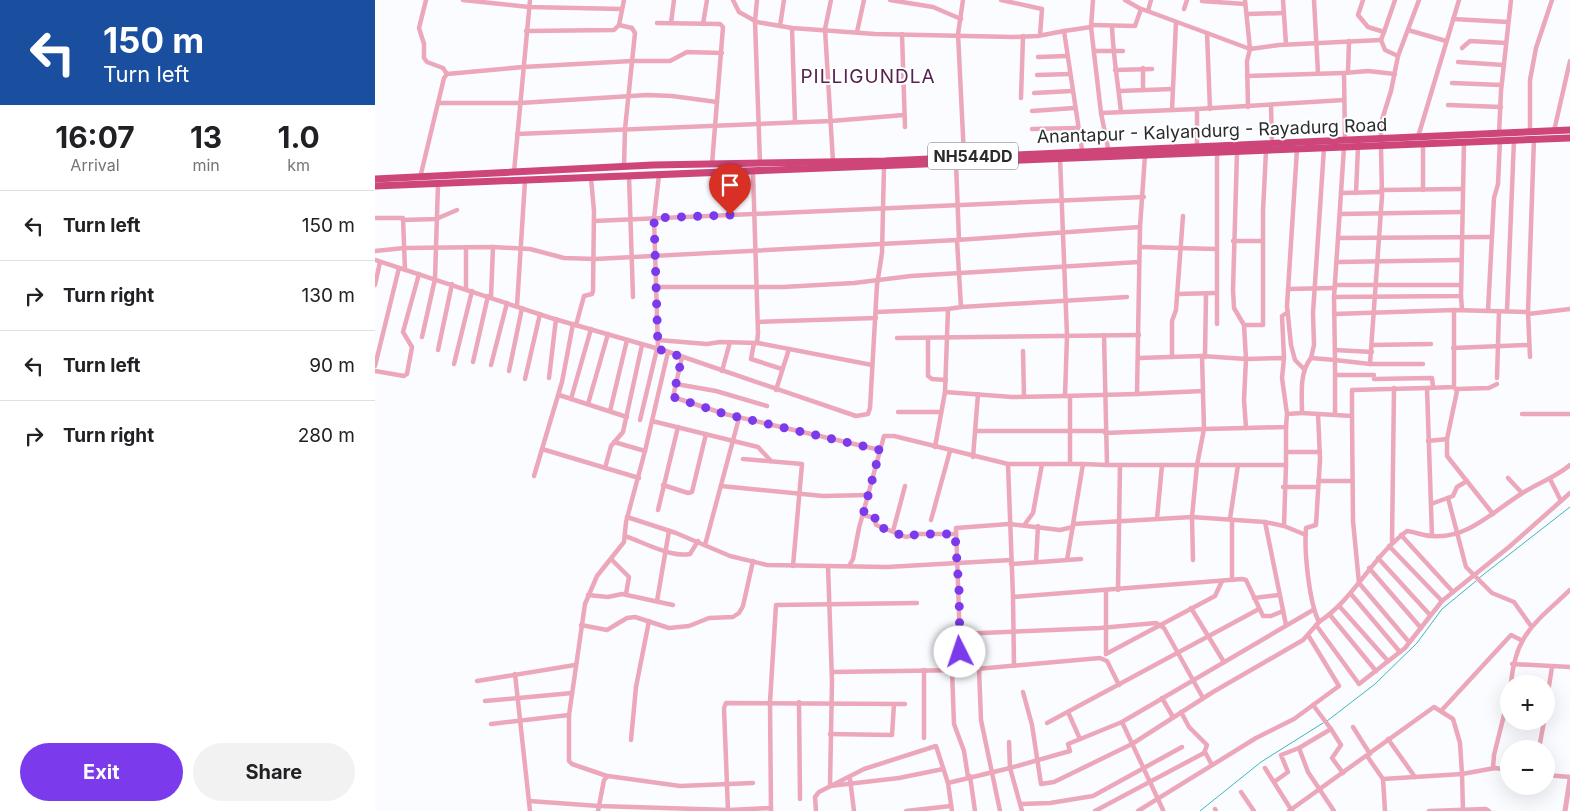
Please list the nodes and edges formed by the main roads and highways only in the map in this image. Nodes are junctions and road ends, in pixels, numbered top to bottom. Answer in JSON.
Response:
{"nodes":[{"id":1,"x":1570,"y":130,"type":"edge"},
{"id":2,"x":1532,"y":136,"type":"junction"},
{"id":3,"x":1499,"y":137,"type":"junction"},
{"id":4,"x":1570,"y":138,"type":"edge"},
{"id":5,"x":1381,"y":142,"type":"junction"},
{"id":6,"x":1345,"y":144,"type":"junction"},
{"id":7,"x":1270,"y":148,"type":"junction"},
{"id":8,"x":1109,"y":153,"type":"junction"},
{"id":9,"x":834,"y":165,"type":"junction"},
{"id":10,"x":375,"y":179,"type":"edge"},
{"id":11,"x":420,"y":181,"type":"junction"},
{"id":12,"x":375,"y":186,"type":"edge"}],
"edges":[{"from":1,"to":2,"type":"highway","name":"Anantapur - Kalyandurg - Rayadurg Road","number":"NH544DD"},
{"from":2,"to":3,"type":"highway","name":"Anantapur - Kalyandurg - Rayadurg Road","number":"NH544DD"},
{"from":2,"to":3,"type":"highway","name":"Anantapur - Kalyandurg - Rayadurg Road","number":"NH544DD"},
{"from":2,"to":4,"type":"highway","name":"Anantapur - Kalyandurg - Rayadurg Road","number":"NH544DD"},
{"from":3,"to":5,"type":"highway","name":"Anantapur - Kalyandurg - Rayadurg Road","number":"NH544DD"},
{"from":3,"to":5,"type":"highway","name":"Anantapur - Kalyandurg - Rayadurg Road","number":"NH544DD"},
{"from":5,"to":6,"type":"highway","name":"Anantapur - Kalyandurg - Rayadurg Road","number":"NH544DD"},
{"from":5,"to":6,"type":"highway","name":"Anantapur - Kalyandurg - Rayadurg Road","number":"NH544DD"},
{"from":6,"to":7,"type":"highway","name":"Anantapur - Kalyandurg - Rayadurg Road","number":"NH544DD"},
{"from":6,"to":7,"type":"highway","name":"Anantapur - Kalyandurg - Rayadurg Road","number":"NH544DD"},
{"from":7,"to":8,"type":"highway","name":"Anantapur - Kalyandurg - Rayadurg Road","number":"NH544DD"},
{"from":7,"to":8,"type":"highway","name":"Anantapur - Kalyandurg - Rayadurg Road","number":"NH544DD"},
{"from":8,"to":9,"type":"highway","name":"Anantapur - Kalyandurg - Rayadurg Road","number":"NH544DD"},
{"from":8,"to":9,"type":"highway","name":"Anantapur - Kalyandurg - Rayadurg Road","number":"NH544DD"},
{"from":9,"to":11,"type":"highway","name":"Anantapur - Kalyandurg - Rayadurg Road","number":"NH544DD"},
{"from":9,"to":11,"type":"highway","name":"Anantapur - Kalyandurg - Rayadurg Road","number":"NH544DD"},
{"from":10,"to":11,"type":"highway","name":"Anantapur - Kalyandurg - Rayadurg Road","number":"NH544DD"},
{"from":11,"to":12,"type":"highway","name":"Anantapur - Kalyandurg - Rayadurg Road","number":"NH544DD"}]}
